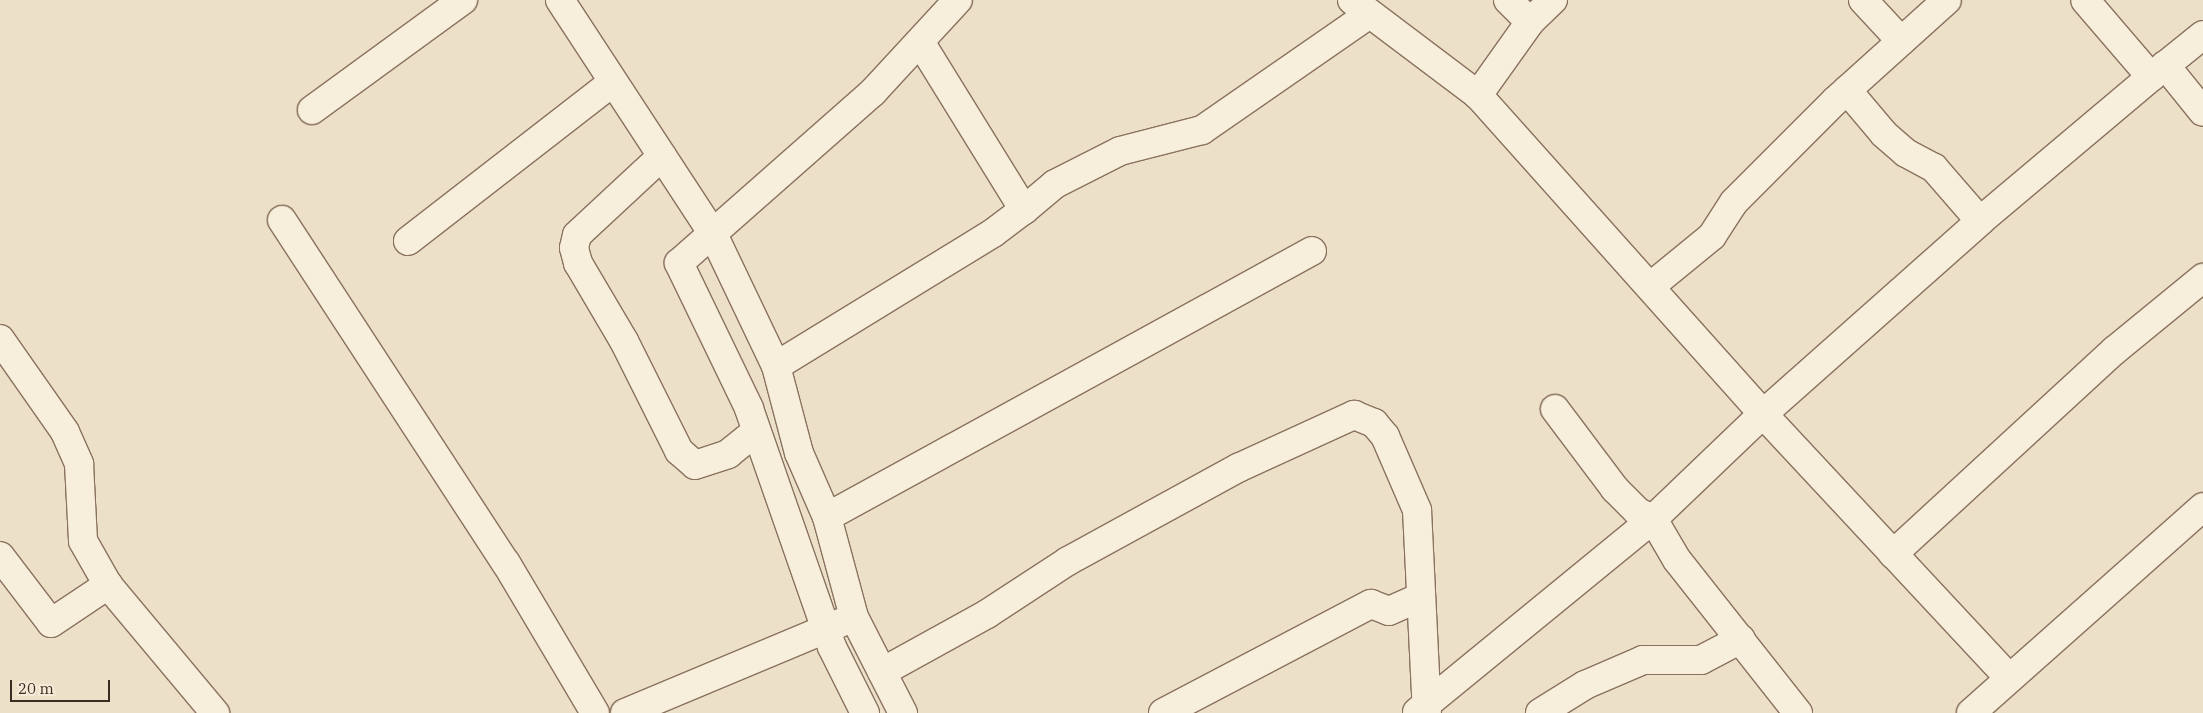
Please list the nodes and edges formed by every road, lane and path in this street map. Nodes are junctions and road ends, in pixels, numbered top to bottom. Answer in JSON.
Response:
{"nodes":[{"id":1,"x":463,"y":0,"type":"edge"},
{"id":2,"x":560,"y":0,"type":"edge"},
{"id":3,"x":958,"y":0,"type":"edge"},
{"id":4,"x":1508,"y":0,"type":"edge"},
{"id":5,"x":1553,"y":0,"type":"edge"},
{"id":6,"x":1863,"y":0,"type":"edge"},
{"id":7,"x":1947,"y":0,"type":"edge"},
{"id":8,"x":2085,"y":0,"type":"edge"},
{"id":9,"x":1360,"y":7,"type":"edge"},
{"id":10,"x":1530,"y":22,"type":"junction"},
{"id":11,"x":2203,"y":35,"type":"edge"},
{"id":12,"x":1901,"y":41,"type":"junction"},
{"id":13,"x":921,"y":43,"type":"junction"},
{"id":14,"x":2158,"y":71,"type":"junction"},
{"id":15,"x":613,"y":82,"type":"junction"},
{"id":16,"x":1847,"y":90,"type":"junction"},
{"id":17,"x":1478,"y":95,"type":"junction"},
{"id":18,"x":312,"y":110,"type":"dead end"},
{"id":19,"x":2203,"y":112,"type":"edge"},
{"id":20,"x":662,"y":156,"type":"junction"},
{"id":21,"x":1024,"y":210,"type":"junction"},
{"id":22,"x":282,"y":220,"type":"dead end"},
{"id":23,"x":1980,"y":221,"type":"junction"},
{"id":24,"x":713,"y":234,"type":"junction"},
{"id":25,"x":408,"y":241,"type":"dead end"},
{"id":26,"x":1312,"y":250,"type":"dead end"},
{"id":27,"x":2203,"y":278,"type":"edge"},
{"id":28,"x":1650,"y":286,"type":"junction"},
{"id":29,"x":0,"y":339,"type":"edge"},
{"id":30,"x":776,"y":366,"type":"junction"},
{"id":31,"x":1555,"y":409,"type":"dead end"},
{"id":32,"x":1763,"y":414,"type":"junction"},
{"id":33,"x":756,"y":431,"type":"junction"},
{"id":34,"x":2203,"y":507,"type":"edge"},
{"id":35,"x":827,"y":517,"type":"junction"},
{"id":36,"x":1653,"y":519,"type":"junction"},
{"id":37,"x":1893,"y":554,"type":"junction"},
{"id":38,"x":0,"y":556,"type":"edge"},
{"id":39,"x":108,"y":586,"type":"junction"},
{"id":40,"x":1420,"y":597,"type":"junction"},
{"id":41,"x":854,"y":617,"type":"junction"},
{"id":42,"x":825,"y":627,"type":"junction"},
{"id":43,"x":1741,"y":639,"type":"junction"},
{"id":44,"x":882,"y":672,"type":"junction"},
{"id":45,"x":2010,"y":678,"type":"junction"},
{"id":46,"x":1423,"y":711,"type":"edge"},
{"id":47,"x":215,"y":713,"type":"edge"},
{"id":48,"x":595,"y":713,"type":"edge"},
{"id":49,"x":625,"y":713,"type":"edge"},
{"id":50,"x":865,"y":713,"type":"edge"},
{"id":51,"x":903,"y":713,"type":"edge"},
{"id":52,"x":1163,"y":713,"type":"edge"},
{"id":53,"x":1540,"y":713,"type":"edge"},
{"id":54,"x":1798,"y":713,"type":"edge"},
{"id":55,"x":1971,"y":713,"type":"edge"}],
"edges":[{"from":1,"to":18,"type":"street"},
{"from":2,"to":15,"type":"street"},
{"from":3,"to":13,"type":"street"},
{"from":4,"to":10,"type":"street"},
{"from":5,"to":10,"type":"street"},
{"from":6,"to":12,"type":"street"},
{"from":7,"to":12,"type":"street"},
{"from":8,"to":14,"type":"street"},
{"from":9,"to":17,"type":"street"},
{"from":9,"to":21,"type":"street"},
{"from":10,"to":17,"type":"street"},
{"from":11,"to":14,"type":"street"},
{"from":12,"to":16,"type":"street"},
{"from":13,"to":21,"type":"street"},
{"from":13,"to":24,"type":"street"},
{"from":14,"to":19,"type":"street"},
{"from":14,"to":23,"type":"street"},
{"from":15,"to":20,"type":"street"},
{"from":15,"to":25,"type":"street"},
{"from":16,"to":23,"type":"street"},
{"from":16,"to":28,"type":"street"},
{"from":17,"to":28,"type":"street"},
{"from":20,"to":24,"type":"street"},
{"from":20,"to":33,"type":"street"},
{"from":21,"to":30,"type":"street"},
{"from":22,"to":48,"type":"street"},
{"from":23,"to":32,"type":"street"},
{"from":24,"to":30,"type":"street"},
{"from":24,"to":33,"type":"street"},
{"from":26,"to":35,"type":"street"},
{"from":27,"to":37,"type":"street"},
{"from":28,"to":32,"type":"street"},
{"from":29,"to":39,"type":"street"},
{"from":30,"to":35,"type":"street"},
{"from":31,"to":36,"type":"street"},
{"from":32,"to":36,"type":"street"},
{"from":32,"to":37,"type":"street"},
{"from":33,"to":42,"type":"street"},
{"from":34,"to":45,"type":"street"},
{"from":35,"to":41,"type":"street"},
{"from":36,"to":43,"type":"street"},
{"from":36,"to":46,"type":"street"},
{"from":37,"to":45,"type":"street"},
{"from":38,"to":39,"type":"street"},
{"from":39,"to":47,"type":"street"},
{"from":40,"to":44,"type":"street"},
{"from":40,"to":46,"type":"street"},
{"from":40,"to":52,"type":"street"},
{"from":41,"to":42,"type":"street"},
{"from":41,"to":44,"type":"street"},
{"from":42,"to":49,"type":"street"},
{"from":42,"to":50,"type":"street"},
{"from":43,"to":53,"type":"street"},
{"from":43,"to":54,"type":"street"},
{"from":44,"to":51,"type":"street"},
{"from":45,"to":55,"type":"street"}]}
